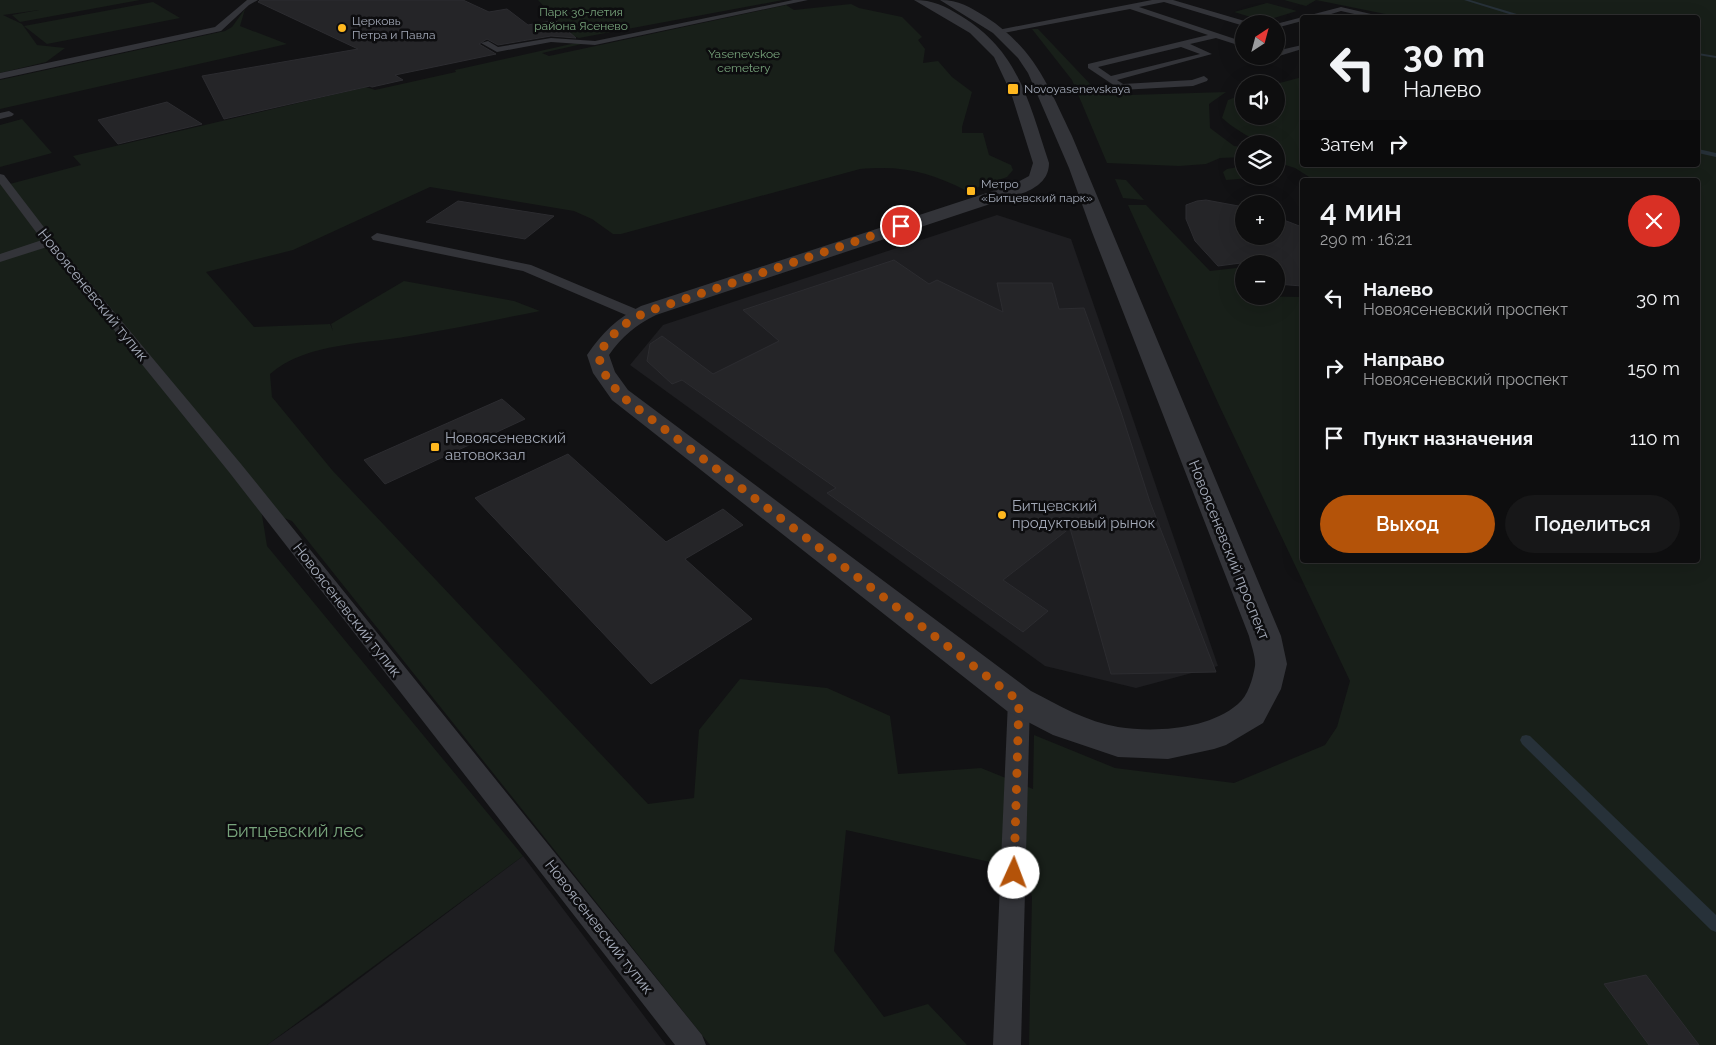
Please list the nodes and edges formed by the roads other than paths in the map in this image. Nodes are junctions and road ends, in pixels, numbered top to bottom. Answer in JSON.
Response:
{"nodes":[{"id":1,"x":254,"y":0,"type":"edge"},
{"id":2,"x":804,"y":0,"type":"edge"},
{"id":3,"x":920,"y":0,"type":"edge"},
{"id":4,"x":946,"y":0,"type":"edge"},
{"id":5,"x":1110,"y":0,"type":"edge"},
{"id":6,"x":1164,"y":0,"type":"edge"},
{"id":7,"x":1132,"y":7,"type":"junction"},
{"id":8,"x":1319,"y":15,"type":"edge"},
{"id":9,"x":1370,"y":15,"type":"edge"},
{"id":10,"x":1300,"y":20,"type":"edge"},
{"id":11,"x":1235,"y":21,"type":"edge"},
{"id":12,"x":1285,"y":24,"type":"edge"},
{"id":13,"x":998,"y":32,"type":"junction"},
{"id":14,"x":1215,"y":36,"type":"junction"},
{"id":15,"x":485,"y":42,"type":"dead end"},
{"id":16,"x":1235,"y":42,"type":"edge"},
{"id":17,"x":1181,"y":44,"type":"junction"},
{"id":18,"x":1300,"y":48,"type":"edge"},
{"id":19,"x":1285,"y":52,"type":"edge"},
{"id":20,"x":0,"y":76,"type":"edge"},
{"id":21,"x":1110,"y":79,"type":"junction"},
{"id":22,"x":1204,"y":79,"type":"dead end"},
{"id":23,"x":0,"y":177,"type":"edge"},
{"id":24,"x":377,"y":237,"type":"dead end"},
{"id":25,"x":49,"y":242,"type":"junction"},
{"id":26,"x":0,"y":258,"type":"edge"},
{"id":27,"x":638,"y":316,"type":"junction"},
{"id":28,"x":1019,"y":701,"type":"junction"},
{"id":29,"x":692,"y":1045,"type":"edge"},
{"id":30,"x":1007,"y":1045,"type":"edge"}],
"edges":[{"from":1,"to":20,"type":"lane"},
{"from":2,"to":15,"type":"lane"},
{"from":3,"to":27,"type":"street","name":"Новоясеневский проспект"},
{"from":4,"to":13,"type":"street","name":"Новоясеневский проспект"},
{"from":5,"to":7,"type":"lane"},
{"from":6,"to":7,"type":"lane"},
{"from":6,"to":11,"type":"lane"},
{"from":7,"to":13,"type":"lane"},
{"from":7,"to":14,"type":"lane"},
{"from":8,"to":9,"type":"lane"},
{"from":10,"to":12,"type":"lane"},
{"from":13,"to":28,"type":"street","name":"Новоясеневский проспект"},
{"from":14,"to":16,"type":"lane"},
{"from":14,"to":17,"type":"lane"},
{"from":17,"to":21,"type":"lane"},
{"from":17,"to":21,"type":"lane"},
{"from":18,"to":19,"type":"lane"},
{"from":21,"to":22,"type":"lane"},
{"from":23,"to":25,"type":"lane","name":"Новоясеневский тупик"},
{"from":24,"to":27,"type":"lane"},
{"from":25,"to":26,"type":"lane"},
{"from":25,"to":29,"type":"lane","name":"Новоясеневский тупик"},
{"from":27,"to":28,"type":"street","name":"Новоясеневский проспект"},
{"from":28,"to":30,"type":"lane"}]}
